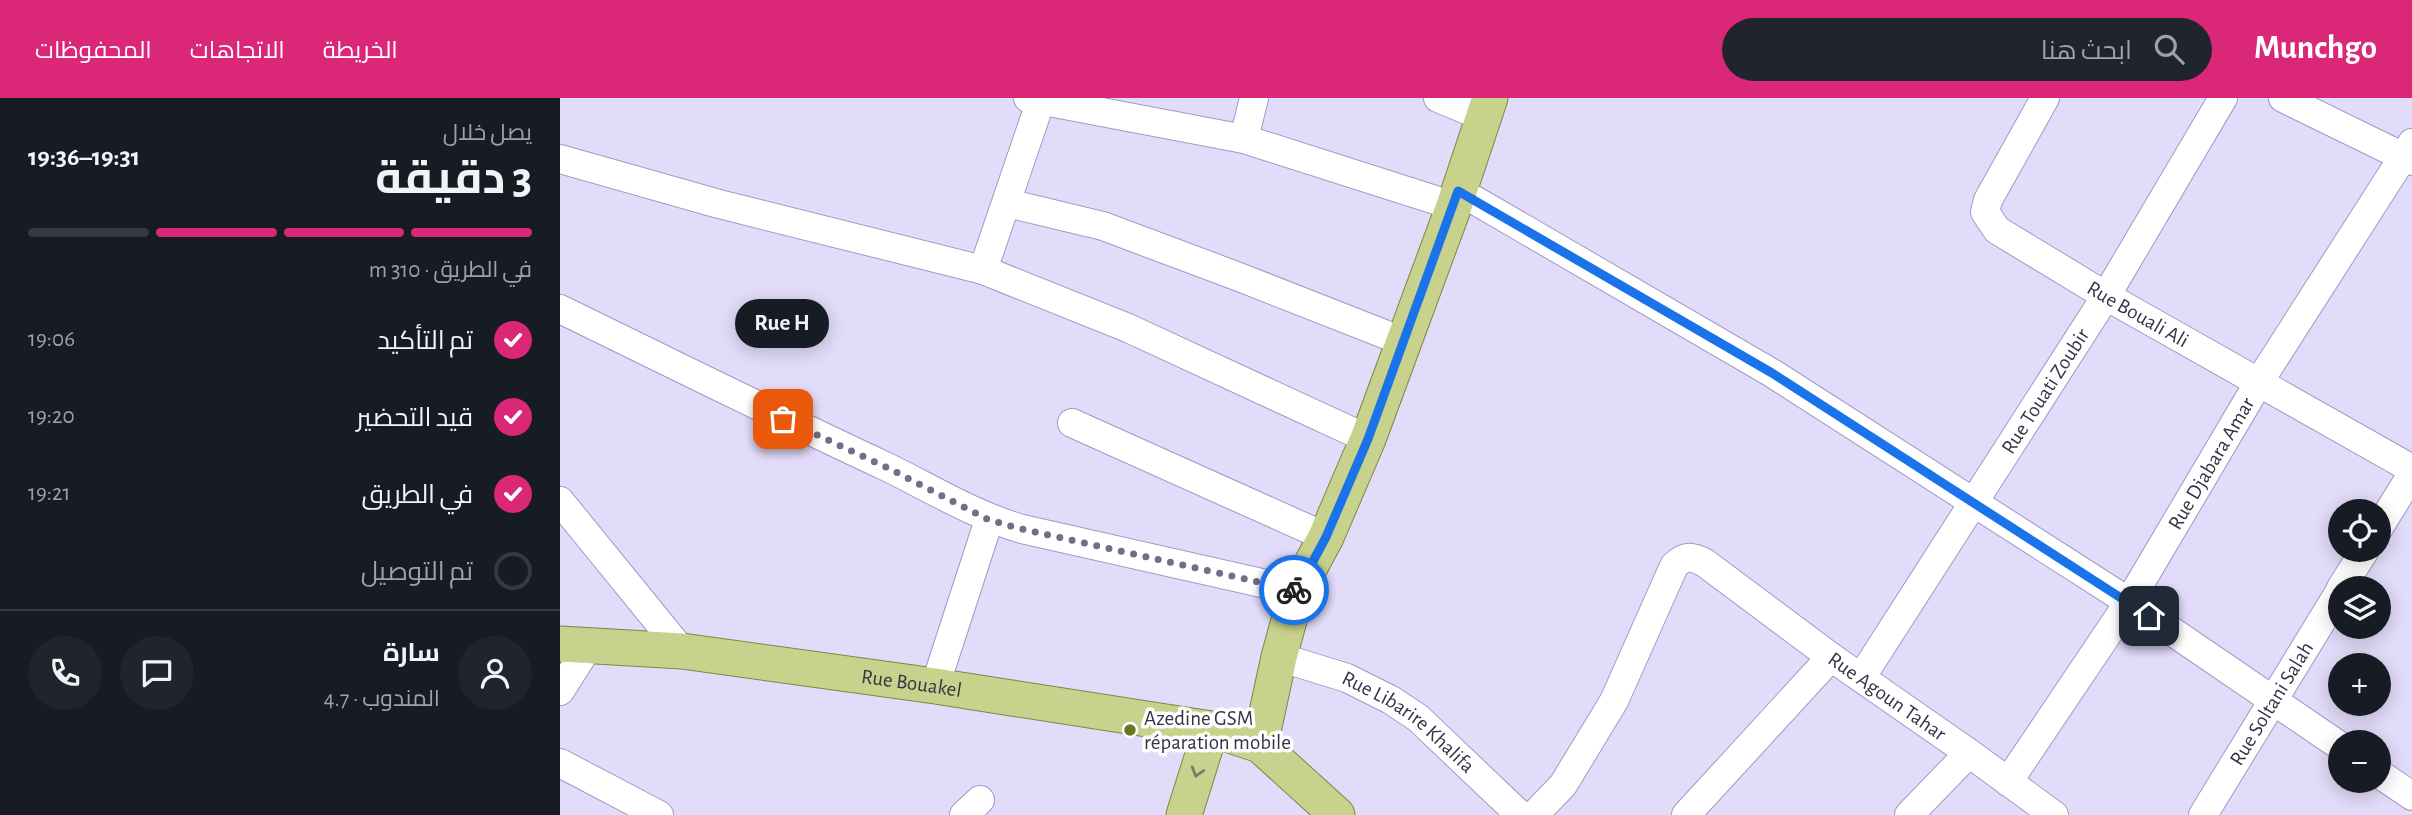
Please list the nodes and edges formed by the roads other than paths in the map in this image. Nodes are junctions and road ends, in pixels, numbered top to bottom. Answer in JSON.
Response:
{"nodes":[{"id":1,"x":1254,"y":98,"type":"edge"},
{"id":2,"x":1438,"y":98,"type":"edge"},
{"id":3,"x":2045,"y":98,"type":"edge"},
{"id":4,"x":2223,"y":98,"type":"edge"},
{"id":5,"x":2283,"y":98,"type":"edge"},
{"id":6,"x":1035,"y":99,"type":"edge"},
{"id":7,"x":1487,"y":107,"type":"edge"},
{"id":8,"x":1244,"y":139,"type":"junction"},
{"id":9,"x":2409,"y":153,"type":"edge"},
{"id":10,"x":560,"y":159,"type":"edge"},
{"id":11,"x":1456,"y":198,"type":"junction"},
{"id":12,"x":1007,"y":203,"type":"junction"},
{"id":13,"x":983,"y":270,"type":"junction"},
{"id":14,"x":2106,"y":296,"type":"junction"},
{"id":15,"x":560,"y":309,"type":"edge"},
{"id":16,"x":1402,"y":341,"type":"junction"},
{"id":17,"x":2259,"y":382,"type":"junction"},
{"id":18,"x":1072,"y":423,"type":"dead end"},
{"id":19,"x":1368,"y":439,"type":"junction"},
{"id":20,"x":2412,"y":472,"type":"edge"},
{"id":21,"x":560,"y":501,"type":"edge"},
{"id":22,"x":1973,"y":503,"type":"junction"},
{"id":23,"x":2391,"y":507,"type":"edge"},
{"id":24,"x":989,"y":520,"type":"junction"},
{"id":25,"x":1326,"y":537,"type":"junction"},
{"id":26,"x":1297,"y":591,"type":"junction"},
{"id":27,"x":2129,"y":602,"type":"junction"},
{"id":28,"x":2328,"y":610,"type":"edge"},
{"id":29,"x":574,"y":645,"type":"edge"},
{"id":30,"x":682,"y":651,"type":"junction"},
{"id":31,"x":1279,"y":657,"type":"junction"},
{"id":32,"x":1831,"y":657,"type":"junction"},
{"id":33,"x":1861,"y":678,"type":"junction"},
{"id":34,"x":934,"y":686,"type":"junction"},
{"id":35,"x":560,"y":691,"type":"edge"},
{"id":36,"x":2273,"y":699,"type":"junction"},
{"id":37,"x":1211,"y":729,"type":"junction"},
{"id":38,"x":2328,"y":738,"type":"edge"},
{"id":39,"x":1260,"y":745,"type":"junction"},
{"id":40,"x":1969,"y":753,"type":"junction"},
{"id":41,"x":560,"y":763,"type":"edge"},
{"id":42,"x":2008,"y":782,"type":"junction"},
{"id":43,"x":2391,"y":782,"type":"edge"},
{"id":44,"x":2412,"y":796,"type":"edge"},
{"id":45,"x":1305,"y":803,"type":"edge"},
{"id":46,"x":659,"y":815,"type":"edge"},
{"id":47,"x":1184,"y":815,"type":"edge"},
{"id":48,"x":1336,"y":815,"type":"edge"},
{"id":49,"x":1520,"y":815,"type":"edge"},
{"id":50,"x":1534,"y":815,"type":"edge"},
{"id":51,"x":1686,"y":815,"type":"edge"},
{"id":52,"x":1909,"y":815,"type":"edge"},
{"id":53,"x":2054,"y":815,"type":"edge"},
{"id":54,"x":2203,"y":815,"type":"edge"}],
"edges":[{"from":1,"to":8,"type":"street"},
{"from":2,"to":7,"type":"street"},
{"from":3,"to":14,"type":"street","name":"Rue Bouali Ali"},
{"from":4,"to":14,"type":"street","name":"Rue Touati Zoubir"},
{"from":5,"to":9,"type":"street"},
{"from":6,"to":8,"type":"street"},
{"from":6,"to":12,"type":"street"},
{"from":7,"to":11,"type":"main road"},
{"from":8,"to":11,"type":"street"},
{"from":9,"to":17,"type":"street","name":"Rue Djabara Amar"},
{"from":10,"to":13,"type":"street"},
{"from":11,"to":16,"type":"main road"},
{"from":11,"to":22,"type":"street"},
{"from":12,"to":13,"type":"street"},
{"from":12,"to":16,"type":"street"},
{"from":13,"to":19,"type":"street"},
{"from":14,"to":17,"type":"street","name":"Rue Bouali Ali"},
{"from":14,"to":22,"type":"street","name":"Rue Touati Zoubir"},
{"from":15,"to":24,"type":"street"},
{"from":16,"to":19,"type":"main road"},
{"from":17,"to":20,"type":"street","name":"Rue Bouali Ali"},
{"from":17,"to":27,"type":"street","name":"Rue Djabara Amar"},
{"from":18,"to":25,"type":"street"},
{"from":19,"to":25,"type":"main road"},
{"from":20,"to":23,"type":"street"},
{"from":21,"to":30,"type":"street"},
{"from":22,"to":27,"type":"street"},
{"from":22,"to":33,"type":"street","name":"Rue Touati Zoubir"},
{"from":24,"to":26,"type":"street"},
{"from":24,"to":34,"type":"street"},
{"from":25,"to":26,"type":"main road"},
{"from":26,"to":31,"type":"main road"},
{"from":27,"to":36,"type":"street"},
{"from":27,"to":42,"type":"street","name":"Rue Djabara Amar"},
{"from":28,"to":36,"type":"street","name":"Rue Soltani Salah"},
{"from":29,"to":30,"type":"main road","name":"Rue Bouakel"},
{"from":29,"to":35,"type":"street"},
{"from":30,"to":34,"type":"main road","name":"Rue Bouakel"},
{"from":31,"to":39,"type":"main road"},
{"from":31,"to":49,"type":"street","name":"Rue Libarire Khalifa"},
{"from":32,"to":33,"type":"street","name":"Rue Agoun Tahar"},
{"from":32,"to":50,"type":"street","name":"Rue Agoun Tahar"},
{"from":32,"to":51,"type":"street"},
{"from":33,"to":40,"type":"street","name":"Rue Agoun Tahar"},
{"from":34,"to":37,"type":"main road","name":"Rue Bouakel"},
{"from":36,"to":38,"type":"street"},
{"from":36,"to":54,"type":"street","name":"Rue Soltani Salah"},
{"from":37,"to":39,"type":"main road","name":"Rue Bouakel"},
{"from":37,"to":47,"type":"main road","one_way":true},
{"from":39,"to":45,"type":"main road"},
{"from":40,"to":42,"type":"street","name":"Rue Agoun Tahar"},
{"from":40,"to":52,"type":"street"},
{"from":41,"to":46,"type":"street"},
{"from":42,"to":53,"type":"street","name":"Rue Agoun Tahar"},
{"from":43,"to":44,"type":"street"},
{"from":45,"to":48,"type":"main road"}]}
